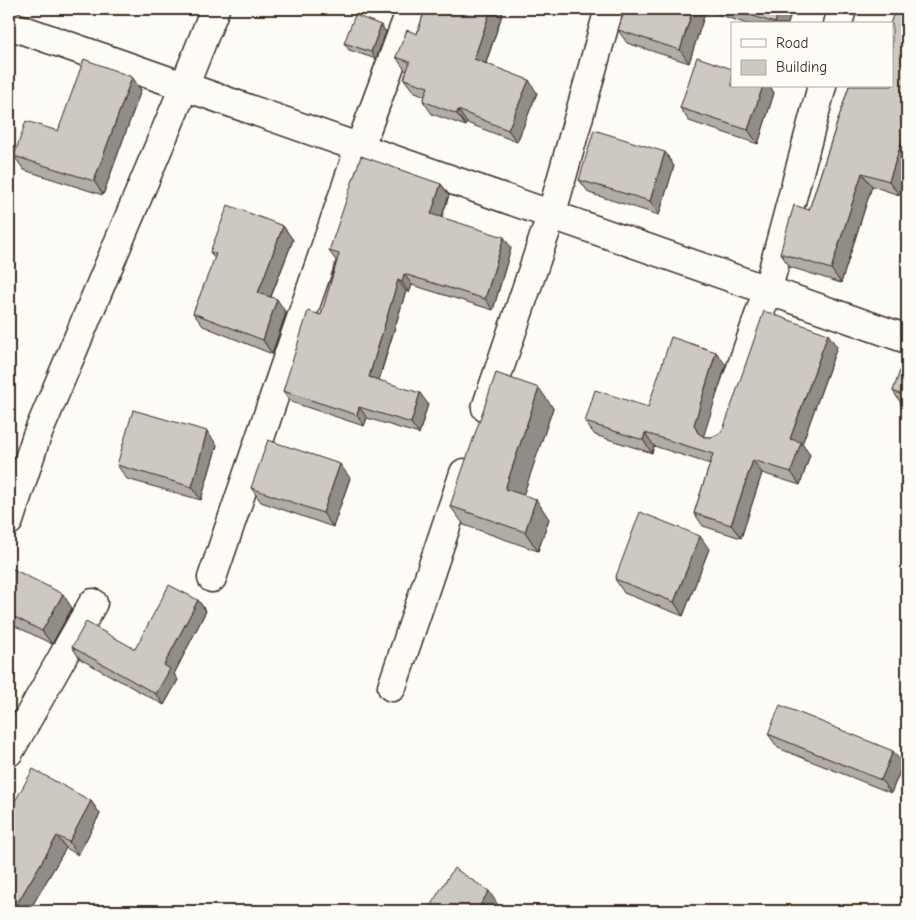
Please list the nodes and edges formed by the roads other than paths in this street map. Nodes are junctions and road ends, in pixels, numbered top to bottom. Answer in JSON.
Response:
{"nodes":[{"id":1,"x":215,"y":9,"type":"edge"},
{"id":2,"x":411,"y":9,"type":"edge"},
{"id":3,"x":609,"y":9,"type":"edge"},
{"id":4,"x":842,"y":9,"type":"edge"},
{"id":5,"x":839,"y":22,"type":"edge"},
{"id":6,"x":9,"y":25,"type":"edge"},
{"id":7,"x":184,"y":87,"type":"junction"},
{"id":8,"x":821,"y":88,"type":"edge"},
{"id":9,"x":359,"y":149,"type":"junction"},
{"id":10,"x":551,"y":216,"type":"junction"},
{"id":11,"x":767,"y":292,"type":"junction"},
{"id":12,"x":907,"y":339,"type":"edge"},
{"id":13,"x":718,"y":435,"type":"edge"},
{"id":14,"x":9,"y":521,"type":"edge"},
{"id":15,"x":212,"y":578,"type":"dead end"},
{"id":16,"x":93,"y":603,"type":"dead end"},
{"id":17,"x":392,"y":687,"type":"dead end"},
{"id":18,"x":9,"y":752,"type":"edge"}],
"edges":[{"from":1,"to":7,"type":"street"},
{"from":2,"to":9,"type":"street"},
{"from":3,"to":10,"type":"street"},
{"from":4,"to":5,"type":"street"},
{"from":6,"to":7,"type":"street"},
{"from":7,"to":9,"type":"street"},
{"from":7,"to":14,"type":"street"},
{"from":8,"to":11,"type":"street"},
{"from":9,"to":10,"type":"street"},
{"from":9,"to":15,"type":"street"},
{"from":10,"to":11,"type":"street"},
{"from":10,"to":17,"type":"street"},
{"from":11,"to":12,"type":"street"},
{"from":11,"to":13,"type":"street"},
{"from":16,"to":18,"type":"street"}]}
